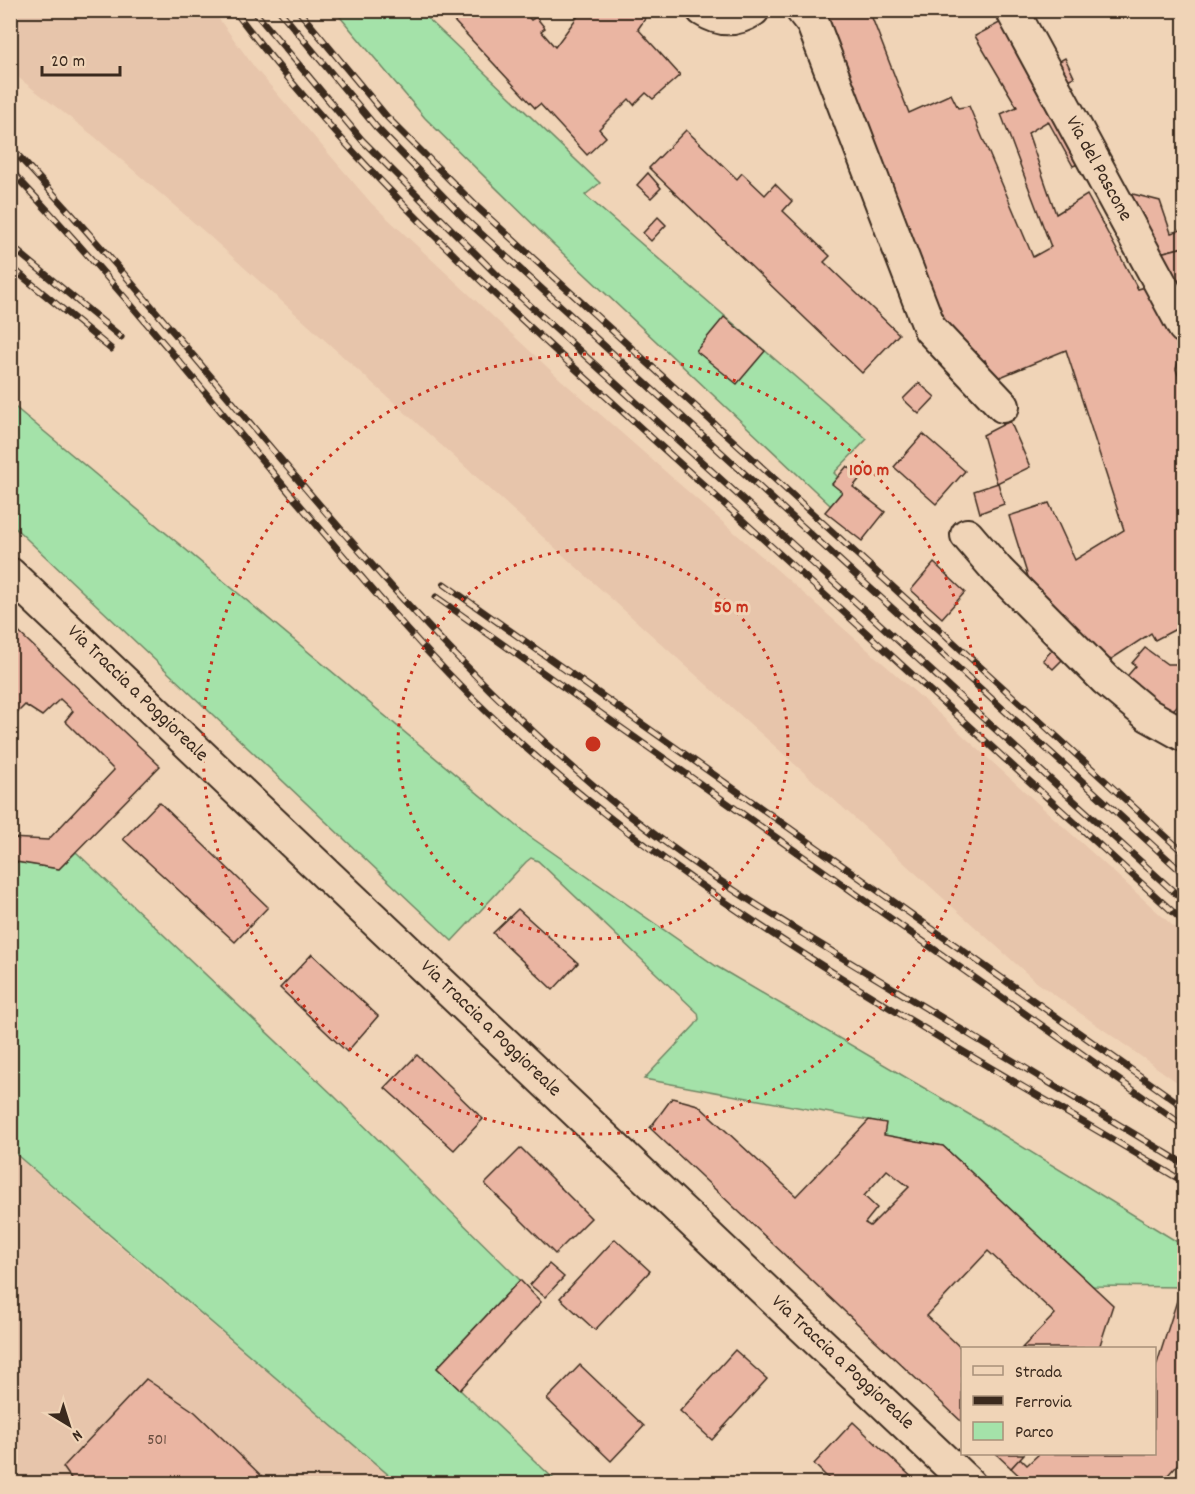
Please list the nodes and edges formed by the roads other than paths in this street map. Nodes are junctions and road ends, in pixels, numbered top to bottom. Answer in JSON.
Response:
{"nodes":[{"id":1,"x":703,"y":10,"type":"edge"},
{"id":2,"x":753,"y":10,"type":"edge"},
{"id":3,"x":802,"y":10,"type":"edge"},
{"id":4,"x":1012,"y":10,"type":"edge"},
{"id":5,"x":1185,"y":327,"type":"edge"},
{"id":6,"x":1004,"y":406,"type":"dead end"},
{"id":7,"x":967,"y":535,"type":"dead end"},
{"id":8,"x":10,"y":574,"type":"edge"},
{"id":9,"x":1185,"y":735,"type":"edge"},
{"id":10,"x":969,"y":1484,"type":"edge"}],
"edges":[{"from":1,"to":2,"type":"street"},
{"from":3,"to":6,"type":"street"},
{"from":4,"to":5,"type":"street","name":"Via del Pascone"},
{"from":7,"to":9,"type":"street"},
{"from":8,"to":10,"type":"street","name":"Via Traccia a Poggioreale"}]}
